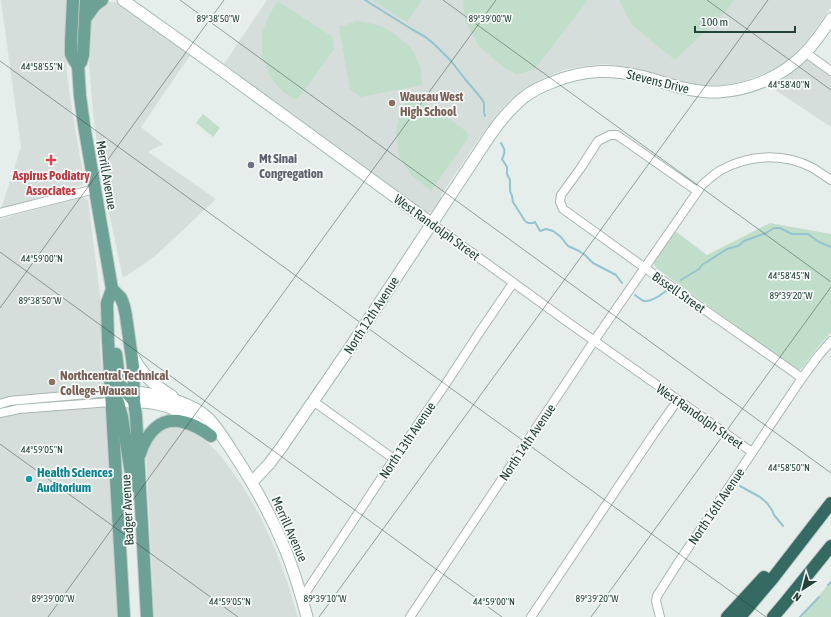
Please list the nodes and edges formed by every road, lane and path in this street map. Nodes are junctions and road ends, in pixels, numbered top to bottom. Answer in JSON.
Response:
{"nodes":[{"id":1,"x":73,"y":0,"type":"edge"},
{"id":2,"x":86,"y":0,"type":"edge"},
{"id":3,"x":102,"y":0,"type":"edge"},
{"id":4,"x":123,"y":0,"type":"edge"},
{"id":5,"x":85,"y":19,"type":"junction"},
{"id":6,"x":831,"y":19,"type":"edge"},
{"id":7,"x":806,"y":53,"type":"junction"},
{"id":8,"x":78,"y":66,"type":"junction"},
{"id":9,"x":831,"y":71,"type":"edge"},
{"id":10,"x":484,"y":143,"type":"joint"},
{"id":11,"x":831,"y":180,"type":"edge"},
{"id":12,"x":95,"y":188,"type":"junction"},
{"id":13,"x":697,"y":191,"type":"junction"},
{"id":14,"x":0,"y":213,"type":"edge"},
{"id":15,"x":431,"y":223,"type":"junction"},
{"id":16,"x":645,"y":268,"type":"junction"},
{"id":17,"x":513,"y":283,"type":"junction"},
{"id":18,"x":112,"y":289,"type":"junction"},
{"id":19,"x":594,"y":341,"type":"junction"},
{"id":20,"x":831,"y":341,"type":"edge"},
{"id":21,"x":132,"y":355,"type":"junction"},
{"id":22,"x":802,"y":378,"type":"junction"},
{"id":23,"x":122,"y":397,"type":"junction"},
{"id":24,"x":678,"y":400,"type":"junction"},
{"id":25,"x":313,"y":401,"type":"junction"},
{"id":26,"x":0,"y":404,"type":"edge"},
{"id":27,"x":187,"y":404,"type":"junction"},
{"id":28,"x":0,"y":413,"type":"edge"},
{"id":29,"x":211,"y":436,"type":"junction"},
{"id":30,"x":752,"y":452,"type":"junction"},
{"id":31,"x":236,"y":458,"type":"junction"},
{"id":32,"x":394,"y":458,"type":"junction"},
{"id":33,"x":138,"y":463,"type":"junction"},
{"id":34,"x":252,"y":482,"type":"junction"},
{"id":35,"x":828,"y":507,"type":"edge"},
{"id":36,"x":142,"y":522,"type":"junction"},
{"id":37,"x":831,"y":546,"type":"edge"},
{"id":38,"x":302,"y":598,"type":"junction"},
{"id":39,"x":124,"y":617,"type":"edge"},
{"id":40,"x":147,"y":617,"type":"edge"},
{"id":41,"x":307,"y":617,"type":"edge"},
{"id":42,"x":410,"y":617,"type":"edge"},
{"id":43,"x":531,"y":617,"type":"edge"},
{"id":44,"x":660,"y":617,"type":"edge"},
{"id":45,"x":727,"y":617,"type":"edge"},
{"id":46,"x":740,"y":617,"type":"edge"},
{"id":47,"x":773,"y":617,"type":"edge"}],
"edges":[{"from":1,"to":8,"type":"main road","name":"Merrill Avenue"},
{"from":2,"to":5,"type":"main road","name":"Merrill Avenue"},
{"from":3,"to":5,"type":"main road"},
{"from":4,"to":15,"type":"street","name":"West Randolph Street"},
{"from":5,"to":8,"type":"main road","name":"Merrill Avenue"},
{"from":6,"to":7,"type":"street","name":"Stevens Drive"},
{"from":7,"to":9,"type":"street"},
{"from":7,"to":10,"type":"street","name":"Stevens Drive"},
{"from":8,"to":12,"type":"main road","name":"Merrill Avenue"},
{"from":10,"to":15,"type":"street","name":"North 12th Avenue"},
{"from":11,"to":13,"type":"street","name":"North 14th Avenue"},
{"from":12,"to":14,"type":"street"},
{"from":12,"to":18,"type":"main road","name":"Merrill Avenue"},
{"from":13,"to":16,"type":"street","name":"North 14th Avenue"},
{"from":13,"to":16,"type":"street","name":"Bissell Street"},
{"from":15,"to":17,"type":"street","name":"West Randolph Street"},
{"from":15,"to":25,"type":"street","name":"North 12th Avenue"},
{"from":16,"to":19,"type":"street","name":"North 14th Avenue"},
{"from":16,"to":22,"type":"street","name":"Bissell Street"},
{"from":17,"to":19,"type":"street","name":"West Randolph Street"},
{"from":17,"to":32,"type":"street","name":"North 13th Avenue"},
{"from":18,"to":21,"type":"main road","name":"Merrill Avenue"},
{"from":18,"to":23,"type":"main road","name":"Merrill Avenue"},
{"from":19,"to":24,"type":"street","name":"West Randolph Street"},
{"from":19,"to":42,"type":"street","name":"North 14th Avenue"},
{"from":20,"to":22,"type":"street","name":"North 16th Avenue"},
{"from":21,"to":23,"type":"main road","name":"Merrill Avenue"},
{"from":21,"to":27,"type":"street"},
{"from":22,"to":30,"type":"street","name":"North 16th Avenue"},
{"from":23,"to":26,"type":"street"},
{"from":23,"to":27,"type":"street","name":"Merrill Avenue"},
{"from":23,"to":28,"type":"street"},
{"from":23,"to":29,"type":"street","name":"Merrill Avenue"},
{"from":23,"to":33,"type":"main road","name":"Badger Avenue"},
{"from":23,"to":36,"type":"main road"},
{"from":23,"to":39,"type":"main road","name":"Badger Avenue"},
{"from":24,"to":30,"type":"street","name":"West Randolph Street"},
{"from":24,"to":43,"type":"street"},
{"from":25,"to":32,"type":"street"},
{"from":25,"to":34,"type":"street","name":"North 12th Avenue"},
{"from":27,"to":31,"type":"street","name":"Merrill Avenue"},
{"from":29,"to":31,"type":"street","name":"Merrill Avenue"},
{"from":29,"to":33,"type":"main road"},
{"from":30,"to":44,"type":"street","name":"North 16th Avenue"},
{"from":31,"to":34,"type":"street","name":"Merrill Avenue"},
{"from":32,"to":38,"type":"street","name":"North 13th Avenue"},
{"from":33,"to":36,"type":"main road","name":"Badger Avenue"},
{"from":34,"to":38,"type":"street","name":"Merrill Avenue"},
{"from":35,"to":45,"type":"highway"},
{"from":35,"to":46,"type":"highway"},
{"from":36,"to":40,"type":"main road","name":"Badger Avenue"},
{"from":37,"to":47,"type":"highway"},
{"from":38,"to":41,"type":"street","name":"Merrill Avenue"}]}
